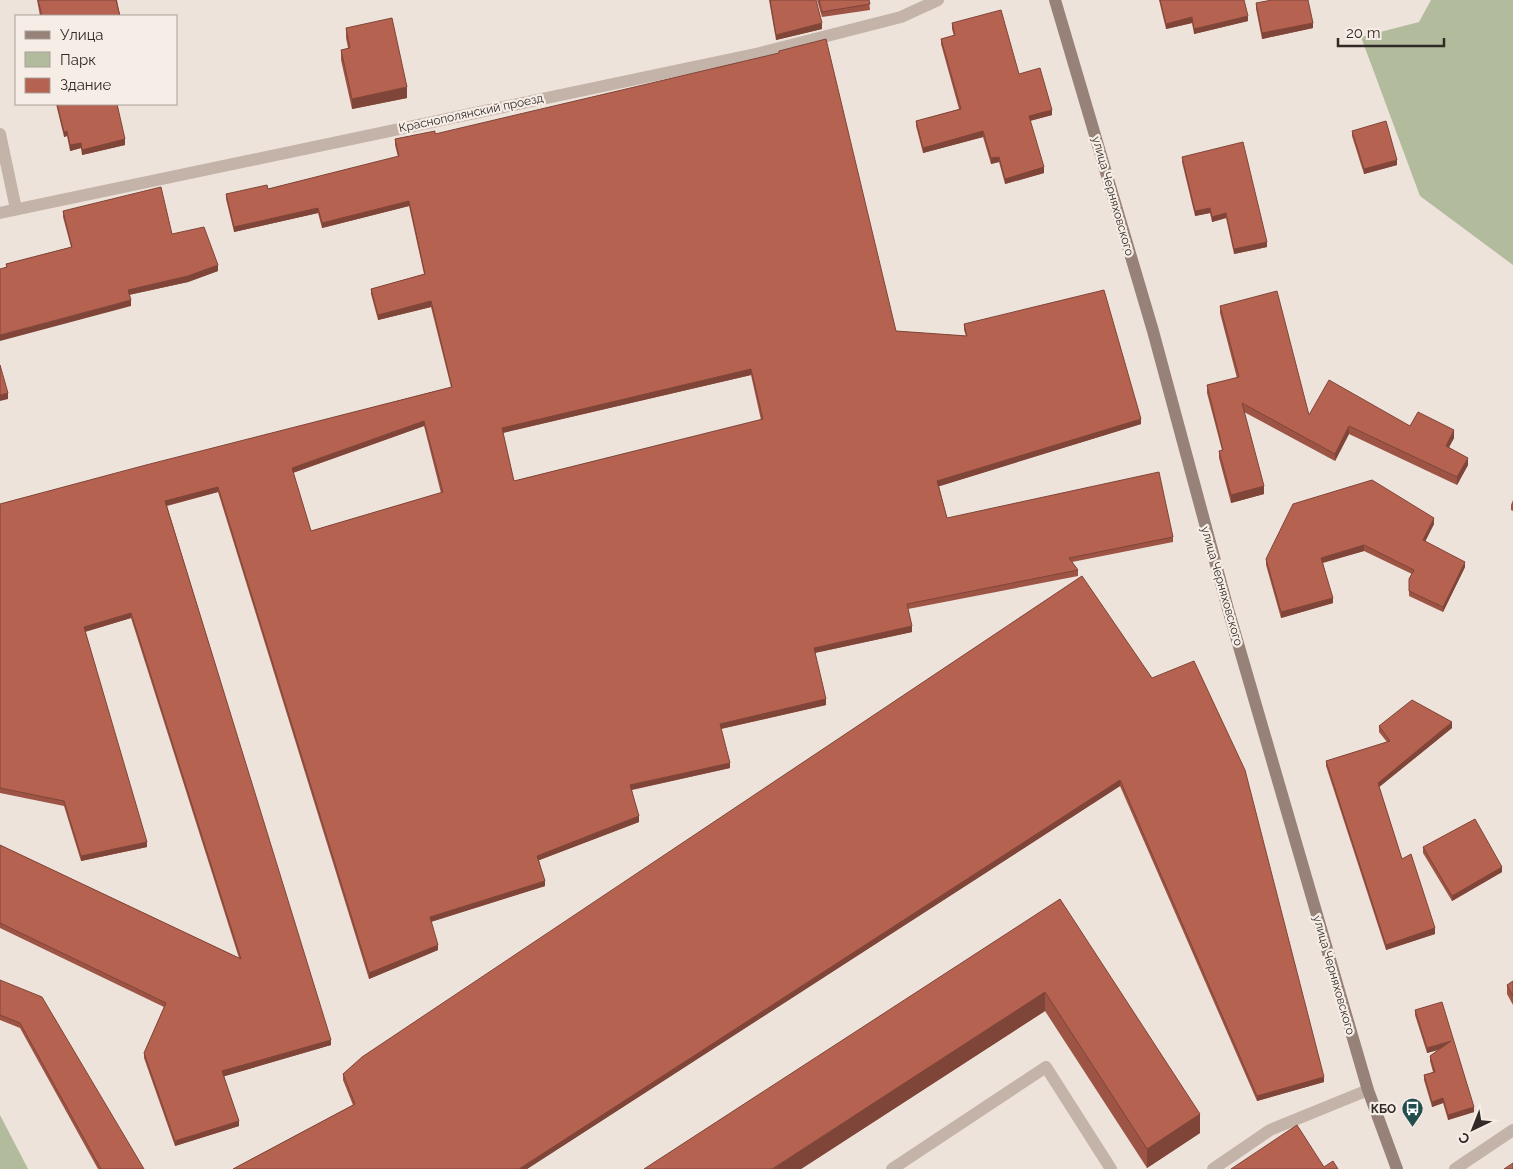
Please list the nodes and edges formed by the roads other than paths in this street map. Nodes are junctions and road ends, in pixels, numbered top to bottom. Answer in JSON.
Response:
{"nodes":[{"id":1,"x":938,"y":0,"type":"edge"},
{"id":2,"x":1055,"y":0,"type":"edge"},
{"id":3,"x":0,"y":134,"type":"edge"},
{"id":4,"x":16,"y":209,"type":"junction"},
{"id":5,"x":0,"y":213,"type":"edge"},
{"id":6,"x":1368,"y":1090,"type":"junction"},
{"id":7,"x":1513,"y":1130,"type":"edge"},
{"id":8,"x":892,"y":1169,"type":"edge"},
{"id":9,"x":1111,"y":1169,"type":"edge"},
{"id":10,"x":1213,"y":1169,"type":"edge"},
{"id":11,"x":1397,"y":1169,"type":"edge"},
{"id":12,"x":1455,"y":1169,"type":"edge"}],
"edges":[{"from":1,"to":4,"type":"street","name":"Краснополянский проезд"},
{"from":2,"to":6,"type":"main road","name":"улица Черняховского"},
{"from":3,"to":4,"type":"street"},
{"from":4,"to":5,"type":"street","name":"Краснополянский проезд"},
{"from":6,"to":10,"type":"street"},
{"from":6,"to":11,"type":"main road","name":"улица Черняховского"},
{"from":7,"to":12,"type":"street"},
{"from":8,"to":9,"type":"street"}]}
